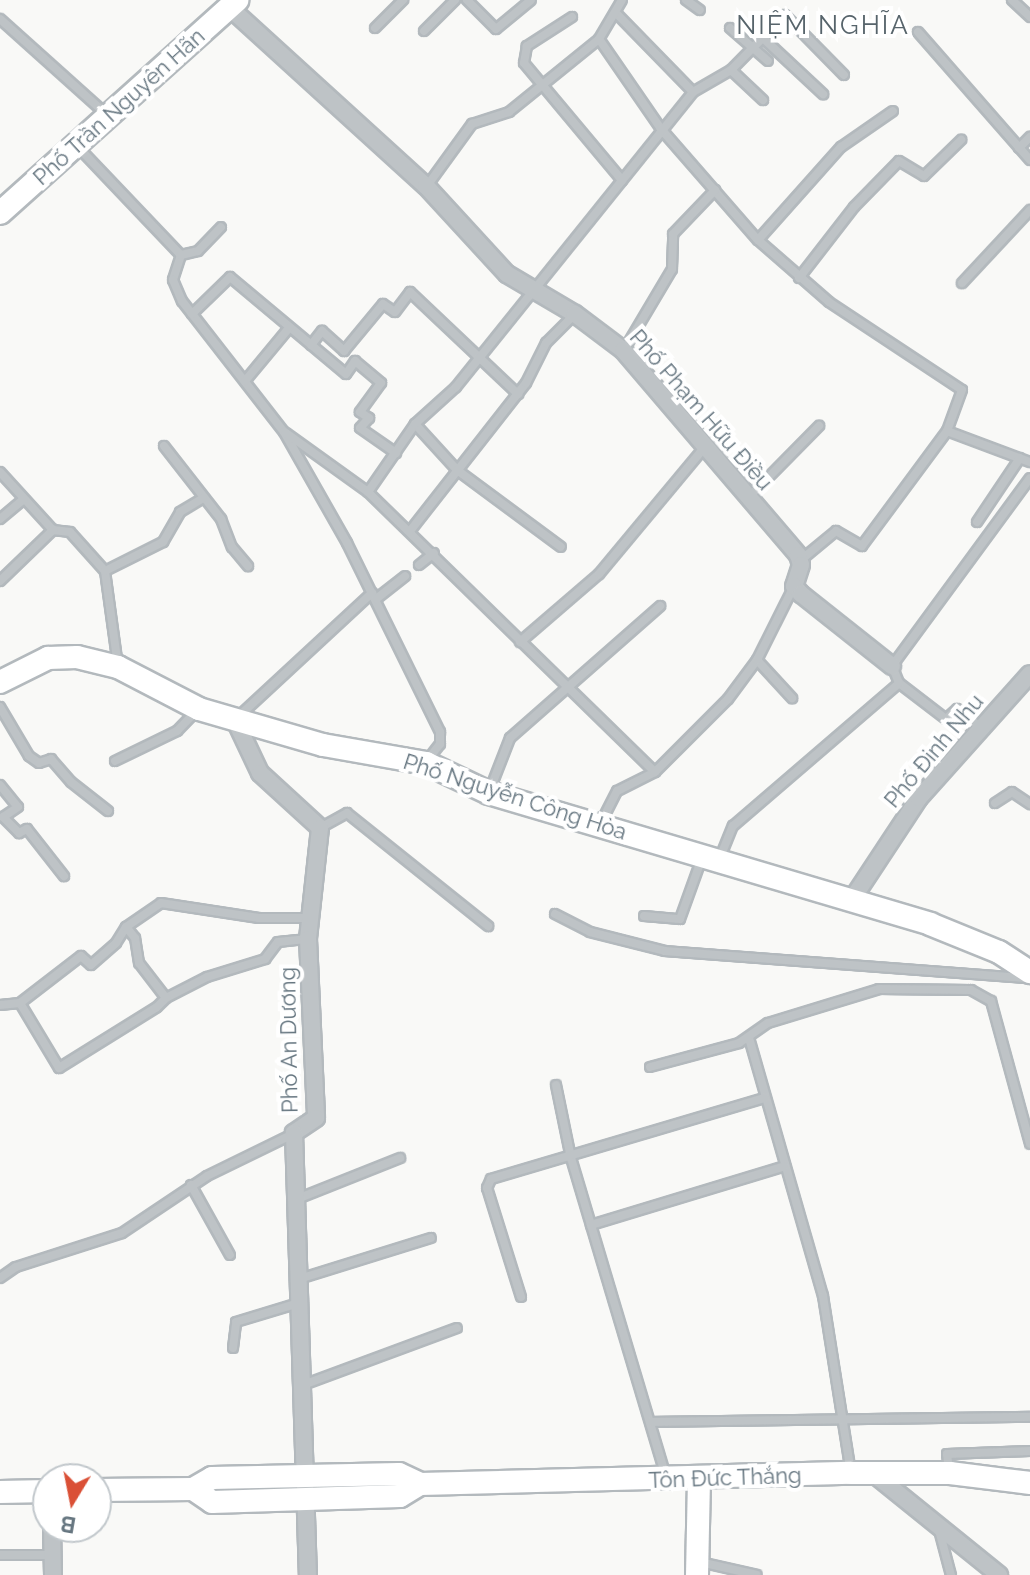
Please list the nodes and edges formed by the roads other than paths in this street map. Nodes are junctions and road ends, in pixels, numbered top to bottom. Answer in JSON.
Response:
{"nodes":[{"id":1,"x":403,"y":0,"type":"edge"},
{"id":2,"x":455,"y":0,"type":"edge"},
{"id":3,"x":467,"y":0,"type":"edge"},
{"id":4,"x":531,"y":0,"type":"edge"},
{"id":5,"x":622,"y":0,"type":"edge"},
{"id":6,"x":686,"y":0,"type":"edge"},
{"id":7,"x":1012,"y":0,"type":"edge"},
{"id":8,"x":233,"y":4,"type":"edge"},
{"id":9,"x":700,"y":10,"type":"dead end"},
{"id":10,"x":616,"y":13,"type":"junction"},
{"id":11,"x":572,"y":17,"type":"dead end"},
{"id":12,"x":1030,"y":17,"type":"edge"},
{"id":13,"x":0,"y":19,"type":"edge"},
{"id":14,"x":375,"y":28,"type":"dead end"},
{"id":15,"x":730,"y":28,"type":"dead end"},
{"id":16,"x":424,"y":31,"type":"dead end"},
{"id":17,"x":918,"y":32,"type":"dead end"},
{"id":18,"x":599,"y":39,"type":"junction"},
{"id":19,"x":764,"y":39,"type":"junction"},
{"id":20,"x":753,"y":47,"type":"junction"},
{"id":21,"x":768,"y":61,"type":"dead end"},
{"id":22,"x":731,"y":70,"type":"junction"},
{"id":23,"x":844,"y":75,"type":"dead end"},
{"id":24,"x":540,"y":82,"type":"junction"},
{"id":25,"x":693,"y":92,"type":"junction"},
{"id":26,"x":823,"y":94,"type":"dead end"},
{"id":27,"x":763,"y":100,"type":"dead end"},
{"id":28,"x":893,"y":111,"type":"dead end"},
{"id":29,"x":108,"y":116,"type":"junction"},
{"id":30,"x":661,"y":129,"type":"junction"},
{"id":31,"x":1030,"y":137,"type":"edge"},
{"id":32,"x":961,"y":140,"type":"dead end"},
{"id":33,"x":77,"y":146,"type":"junction"},
{"id":34,"x":1019,"y":148,"type":"junction"},
{"id":35,"x":1030,"y":160,"type":"edge"},
{"id":36,"x":622,"y":180,"type":"junction"},
{"id":37,"x":426,"y":186,"type":"junction"},
{"id":38,"x":715,"y":190,"type":"junction"},
{"id":39,"x":1030,"y":210,"type":"edge"},
{"id":40,"x":0,"y":213,"type":"edge"},
{"id":41,"x":221,"y":227,"type":"dead end"},
{"id":42,"x":758,"y":240,"type":"junction"},
{"id":43,"x":181,"y":255,"type":"junction"},
{"id":44,"x":799,"y":278,"type":"junction"},
{"id":45,"x":962,"y":283,"type":"dead end"},
{"id":46,"x":530,"y":290,"type":"junction"},
{"id":47,"x":192,"y":314,"type":"junction"},
{"id":48,"x":575,"y":314,"type":"junction"},
{"id":49,"x":289,"y":328,"type":"junction"},
{"id":50,"x":311,"y":345,"type":"junction"},
{"id":51,"x":623,"y":350,"type":"junction"},
{"id":52,"x":478,"y":359,"type":"junction"},
{"id":53,"x":245,"y":381,"type":"junction"},
{"id":54,"x":518,"y":394,"type":"junction"},
{"id":55,"x":415,"y":424,"type":"junction"},
{"id":56,"x":819,"y":426,"type":"dead end"},
{"id":57,"x":947,"y":431,"type":"junction"},
{"id":58,"x":284,"y":432,"type":"junction"},
{"id":59,"x":164,"y":446,"type":"dead end"},
{"id":60,"x":704,"y":448,"type":"junction"},
{"id":61,"x":396,"y":453,"type":"junction"},
{"id":62,"x":1020,"y":458,"type":"junction"},
{"id":63,"x":1030,"y":462,"type":"edge"},
{"id":64,"x":457,"y":470,"type":"junction"},
{"id":65,"x":0,"y":472,"type":"edge"},
{"id":66,"x":1030,"y":478,"type":"edge"},
{"id":67,"x":368,"y":492,"type":"junction"},
{"id":68,"x":749,"y":498,"type":"junction"},
{"id":69,"x":24,"y":499,"type":"junction"},
{"id":70,"x":202,"y":499,"type":"junction"},
{"id":71,"x":0,"y":519,"type":"edge"},
{"id":72,"x":977,"y":522,"type":"dead end"},
{"id":73,"x":53,"y":530,"type":"junction"},
{"id":74,"x":410,"y":531,"type":"junction"},
{"id":75,"x":561,"y":547,"type":"dead end"},
{"id":76,"x":434,"y":553,"type":"junction"},
{"id":77,"x":801,"y":560,"type":"junction"},
{"id":78,"x":419,"y":565,"type":"dead end"},
{"id":79,"x":248,"y":566,"type":"dead end"},
{"id":80,"x":105,"y":571,"type":"junction"},
{"id":81,"x":405,"y":576,"type":"dead end"},
{"id":82,"x":0,"y":581,"type":"edge"},
{"id":83,"x":794,"y":586,"type":"junction"},
{"id":84,"x":374,"y":596,"type":"junction"},
{"id":85,"x":660,"y":606,"type":"dead end"},
{"id":86,"x":520,"y":642,"type":"junction"},
{"id":87,"x":757,"y":660,"type":"junction"},
{"id":88,"x":892,"y":666,"type":"junction"},
{"id":89,"x":118,"y":667,"type":"junction"},
{"id":90,"x":1030,"y":674,"type":"edge"},
{"id":91,"x":0,"y":682,"type":"edge"},
{"id":92,"x":899,"y":683,"type":"junction"},
{"id":93,"x":569,"y":689,"type":"junction"},
{"id":94,"x":792,"y":698,"type":"dead end"},
{"id":95,"x":0,"y":707,"type":"edge"},
{"id":96,"x":199,"y":709,"type":"junction"},
{"id":97,"x":235,"y":720,"type":"junction"},
{"id":98,"x":981,"y":728,"type":"junction"},
{"id":99,"x":115,"y":761,"type":"dead end"},
{"id":100,"x":426,"y":763,"type":"junction"},
{"id":101,"x":655,"y":772,"type":"junction"},
{"id":102,"x":0,"y":785,"type":"edge"},
{"id":103,"x":489,"y":793,"type":"junction"},
{"id":104,"x":995,"y":803,"type":"dead end"},
{"id":105,"x":1030,"y":804,"type":"edge"},
{"id":106,"x":108,"y":811,"type":"dead end"},
{"id":107,"x":600,"y":826,"type":"junction"},
{"id":108,"x":320,"y":828,"type":"junction"},
{"id":109,"x":711,"y":859,"type":"junction"},
{"id":110,"x":64,"y":876,"type":"dead end"},
{"id":111,"x":851,"y":901,"type":"junction"},
{"id":112,"x":555,"y":914,"type":"dead end"},
{"id":113,"x":644,"y":916,"type":"dead end"},
{"id":114,"x":308,"y":918,"type":"junction"},
{"id":115,"x":488,"y":926,"type":"dead end"},
{"id":116,"x":126,"y":927,"type":"junction"},
{"id":117,"x":308,"y":939,"type":"junction"},
{"id":118,"x":1030,"y":975,"type":"edge"},
{"id":119,"x":166,"y":998,"type":"junction"},
{"id":120,"x":20,"y":1003,"type":"junction"},
{"id":121,"x":0,"y":1005,"type":"edge"},
{"id":122,"x":749,"y":1038,"type":"junction"},
{"id":123,"x":650,"y":1067,"type":"dead end"},
{"id":124,"x":556,"y":1085,"type":"dead end"},
{"id":125,"x":765,"y":1098,"type":"junction"},
{"id":126,"x":294,"y":1133,"type":"junction"},
{"id":127,"x":1030,"y":1144,"type":"edge"},
{"id":128,"x":400,"y":1158,"type":"dead end"},
{"id":129,"x":571,"y":1158,"type":"junction"},
{"id":130,"x":785,"y":1166,"type":"junction"},
{"id":131,"x":191,"y":1185,"type":"junction"},
{"id":132,"x":296,"y":1199,"type":"junction"},
{"id":133,"x":591,"y":1225,"type":"junction"},
{"id":134,"x":431,"y":1238,"type":"dead end"},
{"id":135,"x":230,"y":1255,"type":"dead end"},
{"id":136,"x":0,"y":1278,"type":"edge"},
{"id":137,"x":299,"y":1279,"type":"junction"},
{"id":138,"x":521,"y":1297,"type":"dead end"},
{"id":139,"x":300,"y":1303,"type":"junction"},
{"id":140,"x":457,"y":1328,"type":"dead end"},
{"id":141,"x":233,"y":1348,"type":"dead end"},
{"id":142,"x":302,"y":1386,"type":"junction"},
{"id":143,"x":844,"y":1416,"type":"junction"},
{"id":144,"x":1030,"y":1417,"type":"edge"},
{"id":145,"x":651,"y":1422,"type":"junction"},
{"id":146,"x":1030,"y":1451,"type":"edge"},
{"id":147,"x":851,"y":1473,"type":"junction"},
{"id":148,"x":950,"y":1473,"type":"junction"},
{"id":149,"x":874,"y":1474,"type":"junction"},
{"id":150,"x":306,"y":1477,"type":"junction"},
{"id":151,"x":668,"y":1480,"type":"junction"},
{"id":152,"x":699,"y":1480,"type":"junction"},
{"id":153,"x":1030,"y":1483,"type":"edge"},
{"id":154,"x":420,"y":1484,"type":"junction"},
{"id":155,"x":193,"y":1489,"type":"junction"},
{"id":156,"x":112,"y":1490,"type":"edge"},
{"id":157,"x":32,"y":1491,"type":"edge"},
{"id":158,"x":0,"y":1492,"type":"edge"},
{"id":159,"x":306,"y":1500,"type":"junction"},
{"id":160,"x":936,"y":1522,"type":"junction"},
{"id":161,"x":52,"y":1543,"type":"edge"},
{"id":162,"x":0,"y":1555,"type":"edge"},
{"id":163,"x":52,"y":1555,"type":"junction"},
{"id":164,"x":698,"y":1568,"type":"edge"},
{"id":165,"x":53,"y":1575,"type":"edge"},
{"id":166,"x":308,"y":1575,"type":"edge"},
{"id":167,"x":757,"y":1575,"type":"edge"},
{"id":168,"x":951,"y":1575,"type":"edge"},
{"id":169,"x":999,"y":1575,"type":"edge"}],
"edges":[{"from":1,"to":14,"type":"lane"},
{"from":2,"to":16,"type":"lane"},
{"from":3,"to":4,"type":"lane"},
{"from":5,"to":10,"type":"lane"},
{"from":6,"to":9,"type":"lane"},
{"from":7,"to":12,"type":"lane"},
{"from":8,"to":29,"type":"main road","name":"Phố Trần Nguyên Hãn"},
{"from":8,"to":37,"type":"street","name":"Phố Phạm Hữu Điều"},
{"from":10,"to":18,"type":"lane"},
{"from":10,"to":25,"type":"lane"},
{"from":11,"to":24,"type":"lane"},
{"from":13,"to":29,"type":"lane"},
{"from":15,"to":20,"type":"lane"},
{"from":17,"to":34,"type":"lane"},
{"from":18,"to":24,"type":"lane"},
{"from":18,"to":30,"type":"lane"},
{"from":19,"to":20,"type":"lane"},
{"from":19,"to":23,"type":"lane"},
{"from":19,"to":26,"type":"lane"},
{"from":20,"to":21,"type":"lane"},
{"from":20,"to":22,"type":"lane"},
{"from":22,"to":25,"type":"lane"},
{"from":22,"to":27,"type":"lane"},
{"from":24,"to":36,"type":"lane"},
{"from":24,"to":37,"type":"lane"},
{"from":25,"to":30,"type":"lane"},
{"from":28,"to":42,"type":"lane"},
{"from":29,"to":33,"type":"main road","name":"Phố Trần Nguyên Hãn"},
{"from":30,"to":36,"type":"lane"},
{"from":30,"to":38,"type":"lane"},
{"from":31,"to":34,"type":"lane"},
{"from":32,"to":44,"type":"lane"},
{"from":33,"to":40,"type":"main road","name":"Phố Trần Nguyên Hãn"},
{"from":33,"to":43,"type":"lane"},
{"from":34,"to":35,"type":"lane"},
{"from":36,"to":46,"type":"lane"},
{"from":37,"to":46,"type":"street","name":"Phố Phạm Hữu Điều"},
{"from":38,"to":42,"type":"lane"},
{"from":38,"to":51,"type":"lane"},
{"from":39,"to":45,"type":"lane"},
{"from":41,"to":43,"type":"lane"},
{"from":42,"to":44,"type":"lane"},
{"from":43,"to":47,"type":"lane"},
{"from":44,"to":57,"type":"lane"},
{"from":46,"to":48,"type":"street","name":"Phố Phạm Hữu Điều"},
{"from":46,"to":52,"type":"lane"},
{"from":47,"to":49,"type":"lane"},
{"from":47,"to":53,"type":"lane"},
{"from":48,"to":51,"type":"street","name":"Phố Phạm Hữu Điều"},
{"from":48,"to":54,"type":"lane"},
{"from":49,"to":50,"type":"lane"},
{"from":49,"to":53,"type":"lane"},
{"from":50,"to":52,"type":"lane"},
{"from":50,"to":61,"type":"lane"},
{"from":51,"to":60,"type":"street","name":"Phố Phạm Hữu Điều"},
{"from":52,"to":54,"type":"lane"},
{"from":52,"to":55,"type":"lane"},
{"from":53,"to":58,"type":"lane"},
{"from":54,"to":64,"type":"lane"},
{"from":55,"to":61,"type":"lane"},
{"from":55,"to":64,"type":"lane"},
{"from":56,"to":68,"type":"lane"},
{"from":57,"to":62,"type":"lane"},
{"from":57,"to":77,"type":"lane"},
{"from":58,"to":67,"type":"lane"},
{"from":58,"to":84,"type":"lane"},
{"from":59,"to":70,"type":"lane"},
{"from":60,"to":68,"type":"street","name":"Phố Phạm Hữu Điều"},
{"from":60,"to":86,"type":"lane"},
{"from":61,"to":67,"type":"lane"},
{"from":62,"to":63,"type":"lane"},
{"from":62,"to":72,"type":"lane"},
{"from":64,"to":74,"type":"lane"},
{"from":64,"to":75,"type":"lane"},
{"from":65,"to":69,"type":"lane"},
{"from":66,"to":88,"type":"lane"},
{"from":67,"to":74,"type":"lane"},
{"from":68,"to":77,"type":"street","name":"Phố Phạm Hữu Điều"},
{"from":69,"to":71,"type":"lane"},
{"from":69,"to":73,"type":"lane"},
{"from":70,"to":79,"type":"lane"},
{"from":70,"to":80,"type":"lane"},
{"from":73,"to":80,"type":"lane"},
{"from":73,"to":82,"type":"lane"},
{"from":74,"to":76,"type":"lane"},
{"from":76,"to":78,"type":"lane"},
{"from":76,"to":86,"type":"lane"},
{"from":77,"to":83,"type":"street"},
{"from":80,"to":89,"type":"lane"},
{"from":81,"to":84,"type":"lane"},
{"from":83,"to":87,"type":"lane"},
{"from":83,"to":88,"type":"street"},
{"from":84,"to":97,"type":"lane"},
{"from":84,"to":100,"type":"lane"},
{"from":85,"to":93,"type":"lane"},
{"from":86,"to":93,"type":"lane"},
{"from":87,"to":94,"type":"lane"},
{"from":87,"to":101,"type":"lane"},
{"from":88,"to":92,"type":"lane"},
{"from":89,"to":91,"type":"main road","name":"Phố Nguyễn Công Hòa"},
{"from":89,"to":96,"type":"main road","name":"Phố Nguyễn Công Hòa"},
{"from":90,"to":98,"type":"street","name":"Phố Đinh Nhu"},
{"from":92,"to":98,"type":"lane"},
{"from":92,"to":109,"type":"lane"},
{"from":93,"to":101,"type":"lane"},
{"from":93,"to":103,"type":"lane"},
{"from":95,"to":106,"type":"lane"},
{"from":96,"to":97,"type":"main road","name":"Phố Nguyễn Công Hòa"},
{"from":96,"to":99,"type":"lane"},
{"from":97,"to":100,"type":"main road","name":"Phố Nguyễn Công Hòa"},
{"from":97,"to":108,"type":"street"},
{"from":98,"to":111,"type":"street","name":"Phố Đinh Nhu"},
{"from":100,"to":103,"type":"main road","name":"Phố Nguyễn Công Hòa"},
{"from":101,"to":107,"type":"lane"},
{"from":102,"to":110,"type":"lane"},
{"from":103,"to":107,"type":"main road","name":"Phố Nguyễn Công Hòa"},
{"from":104,"to":105,"type":"lane"},
{"from":107,"to":109,"type":"main road","name":"Phố Nguyễn Công Hòa"},
{"from":108,"to":114,"type":"street","name":"Phố An Dương"},
{"from":108,"to":115,"type":"lane"},
{"from":109,"to":111,"type":"main road","name":"Phố Nguyễn Công Hòa"},
{"from":109,"to":113,"type":"lane"},
{"from":111,"to":118,"type":"main road","name":"Phố Nguyễn Công Hòa"},
{"from":112,"to":118,"type":"lane"},
{"from":114,"to":116,"type":"lane"},
{"from":114,"to":117,"type":"street","name":"Phố An Dương"},
{"from":116,"to":119,"type":"lane"},
{"from":116,"to":120,"type":"lane"},
{"from":117,"to":119,"type":"lane"},
{"from":117,"to":126,"type":"street","name":"Phố An Dương"},
{"from":119,"to":120,"type":"lane"},
{"from":120,"to":121,"type":"lane"},
{"from":122,"to":123,"type":"lane"},
{"from":122,"to":125,"type":"lane"},
{"from":122,"to":127,"type":"lane"},
{"from":124,"to":129,"type":"lane"},
{"from":125,"to":129,"type":"lane"},
{"from":125,"to":130,"type":"lane"},
{"from":126,"to":131,"type":"lane"},
{"from":126,"to":132,"type":"street","name":"Phố An Dương"},
{"from":128,"to":132,"type":"lane"},
{"from":129,"to":133,"type":"lane"},
{"from":129,"to":138,"type":"lane"},
{"from":130,"to":133,"type":"lane"},
{"from":130,"to":143,"type":"lane"},
{"from":131,"to":135,"type":"lane"},
{"from":131,"to":136,"type":"lane"},
{"from":132,"to":137,"type":"street","name":"Phố An Dương"},
{"from":133,"to":145,"type":"lane"},
{"from":134,"to":137,"type":"lane"},
{"from":137,"to":139,"type":"street","name":"Phố An Dương"},
{"from":139,"to":141,"type":"lane"},
{"from":139,"to":142,"type":"street","name":"Phố An Dương"},
{"from":140,"to":142,"type":"lane"},
{"from":142,"to":150,"type":"street","name":"Phố An Dương"},
{"from":143,"to":144,"type":"lane"},
{"from":143,"to":145,"type":"lane"},
{"from":143,"to":147,"type":"lane"},
{"from":145,"to":151,"type":"lane"},
{"from":146,"to":148,"type":"lane"},
{"from":147,"to":149,"type":"main road","name":"Tôn Đức Thắng"},
{"from":147,"to":152,"type":"main road","name":"Tôn Đức Thắng"},
{"from":148,"to":149,"type":"main road","name":"Tôn Đức Thắng"},
{"from":148,"to":153,"type":"main road","name":"Tôn Đức Thắng"},
{"from":149,"to":160,"type":"street"},
{"from":150,"to":154,"type":"main road","name":"Tôn Đức Thắng"},
{"from":150,"to":155,"type":"main road","name":"Tôn Đức Thắng"},
{"from":150,"to":159,"type":"street","name":"Phố An Dương"},
{"from":151,"to":152,"type":"main road","name":"Tôn Đức Thắng"},
{"from":151,"to":154,"type":"main road","name":"Tôn Đức Thắng"},
{"from":152,"to":164,"type":"main road"},
{"from":154,"to":159,"type":"main road","name":"Tôn Đức Thắng"},
{"from":155,"to":156,"type":"main road","name":"Tôn Đức Thắng"},
{"from":155,"to":159,"type":"main road","name":"Tôn Đức Thắng"},
{"from":157,"to":158,"type":"main road"},
{"from":159,"to":166,"type":"street","name":"Phố An Dương"},
{"from":160,"to":168,"type":"lane"},
{"from":160,"to":169,"type":"street"},
{"from":161,"to":163,"type":"street"},
{"from":162,"to":163,"type":"lane"},
{"from":163,"to":165,"type":"street"},
{"from":164,"to":167,"type":"lane"}]}
